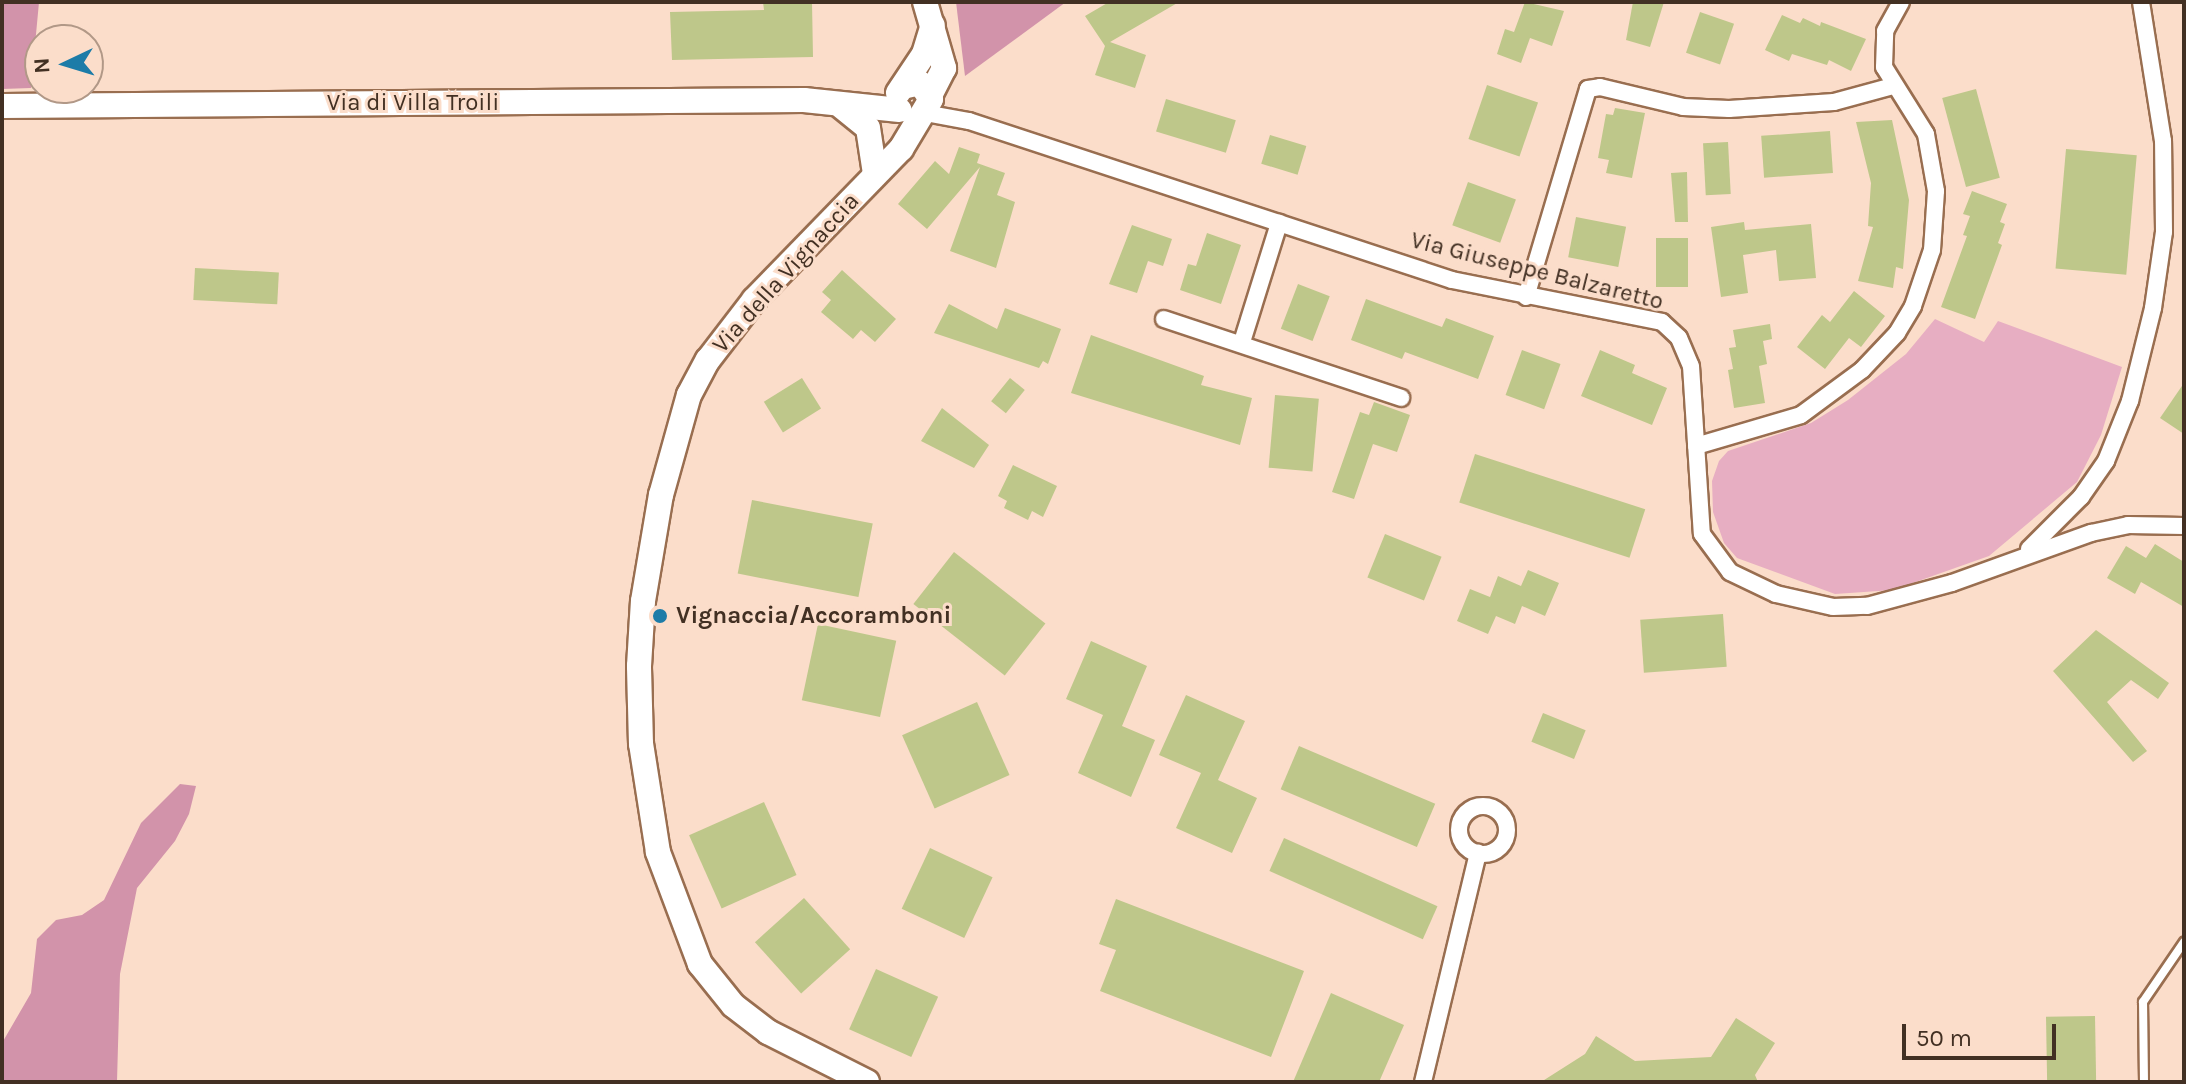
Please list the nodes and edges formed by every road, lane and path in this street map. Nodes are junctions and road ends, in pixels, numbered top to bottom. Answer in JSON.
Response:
{"nodes":[{"id":1,"x":1901,"y":2,"type":"edge"},
{"id":2,"x":2141,"y":2,"type":"edge"},
{"id":3,"x":929,"y":13,"type":"edge"},
{"id":4,"x":1893,"y":86,"type":"junction"},
{"id":5,"x":823,"y":100,"type":"junction"},
{"id":6,"x":914,"y":102,"type":"junction"},
{"id":7,"x":2,"y":106,"type":"edge"},
{"id":8,"x":875,"y":174,"type":"junction"},
{"id":9,"x":1279,"y":223,"type":"junction"},
{"id":10,"x":1526,"y":297,"type":"junction"},
{"id":11,"x":1164,"y":319,"type":"dead end"},
{"id":12,"x":1242,"y":342,"type":"junction"},
{"id":13,"x":1401,"y":398,"type":"dead end"},
{"id":14,"x":1696,"y":446,"type":"junction"},
{"id":15,"x":2184,"y":526,"type":"edge"},
{"id":16,"x":2025,"y":552,"type":"junction"},
{"id":17,"x":1478,"y":853,"type":"dead end"},
{"id":18,"x":2184,"y":942,"type":"edge"},
{"id":19,"x":867,"y":1082,"type":"edge"},
{"id":20,"x":1423,"y":1082,"type":"edge"},
{"id":21,"x":2144,"y":1082,"type":"edge"}],
"edges":[{"from":1,"to":4,"type":"street"},
{"from":2,"to":16,"type":"street"},
{"from":3,"to":6,"type":"street","name":"Via della Vignaccia"},
{"from":4,"to":10,"type":"street"},
{"from":4,"to":14,"type":"street"},
{"from":5,"to":6,"type":"street","name":"Via di Villa Troili"},
{"from":5,"to":7,"type":"street","name":"Via di Villa Troili"},
{"from":5,"to":8,"type":"street"},
{"from":6,"to":8,"type":"street","name":"Via della Vignaccia"},
{"from":6,"to":9,"type":"street","name":"Via Giuseppe Balzaretto"},
{"from":8,"to":19,"type":"street","name":"Via della Vignaccia"},
{"from":9,"to":10,"type":"street","name":"Via Giuseppe Balzaretto"},
{"from":9,"to":12,"type":"street"},
{"from":10,"to":14,"type":"street","name":"Via Giuseppe Balzaretto"},
{"from":11,"to":12,"type":"street"},
{"from":12,"to":13,"type":"street"},
{"from":14,"to":16,"type":"street","name":"Via Giuseppe Balzaretto"},
{"from":15,"to":16,"type":"street","name":"Via Giuseppe Balzaretto"},
{"from":17,"to":20,"type":"street"},
{"from":18,"to":21,"type":"lane"}]}
